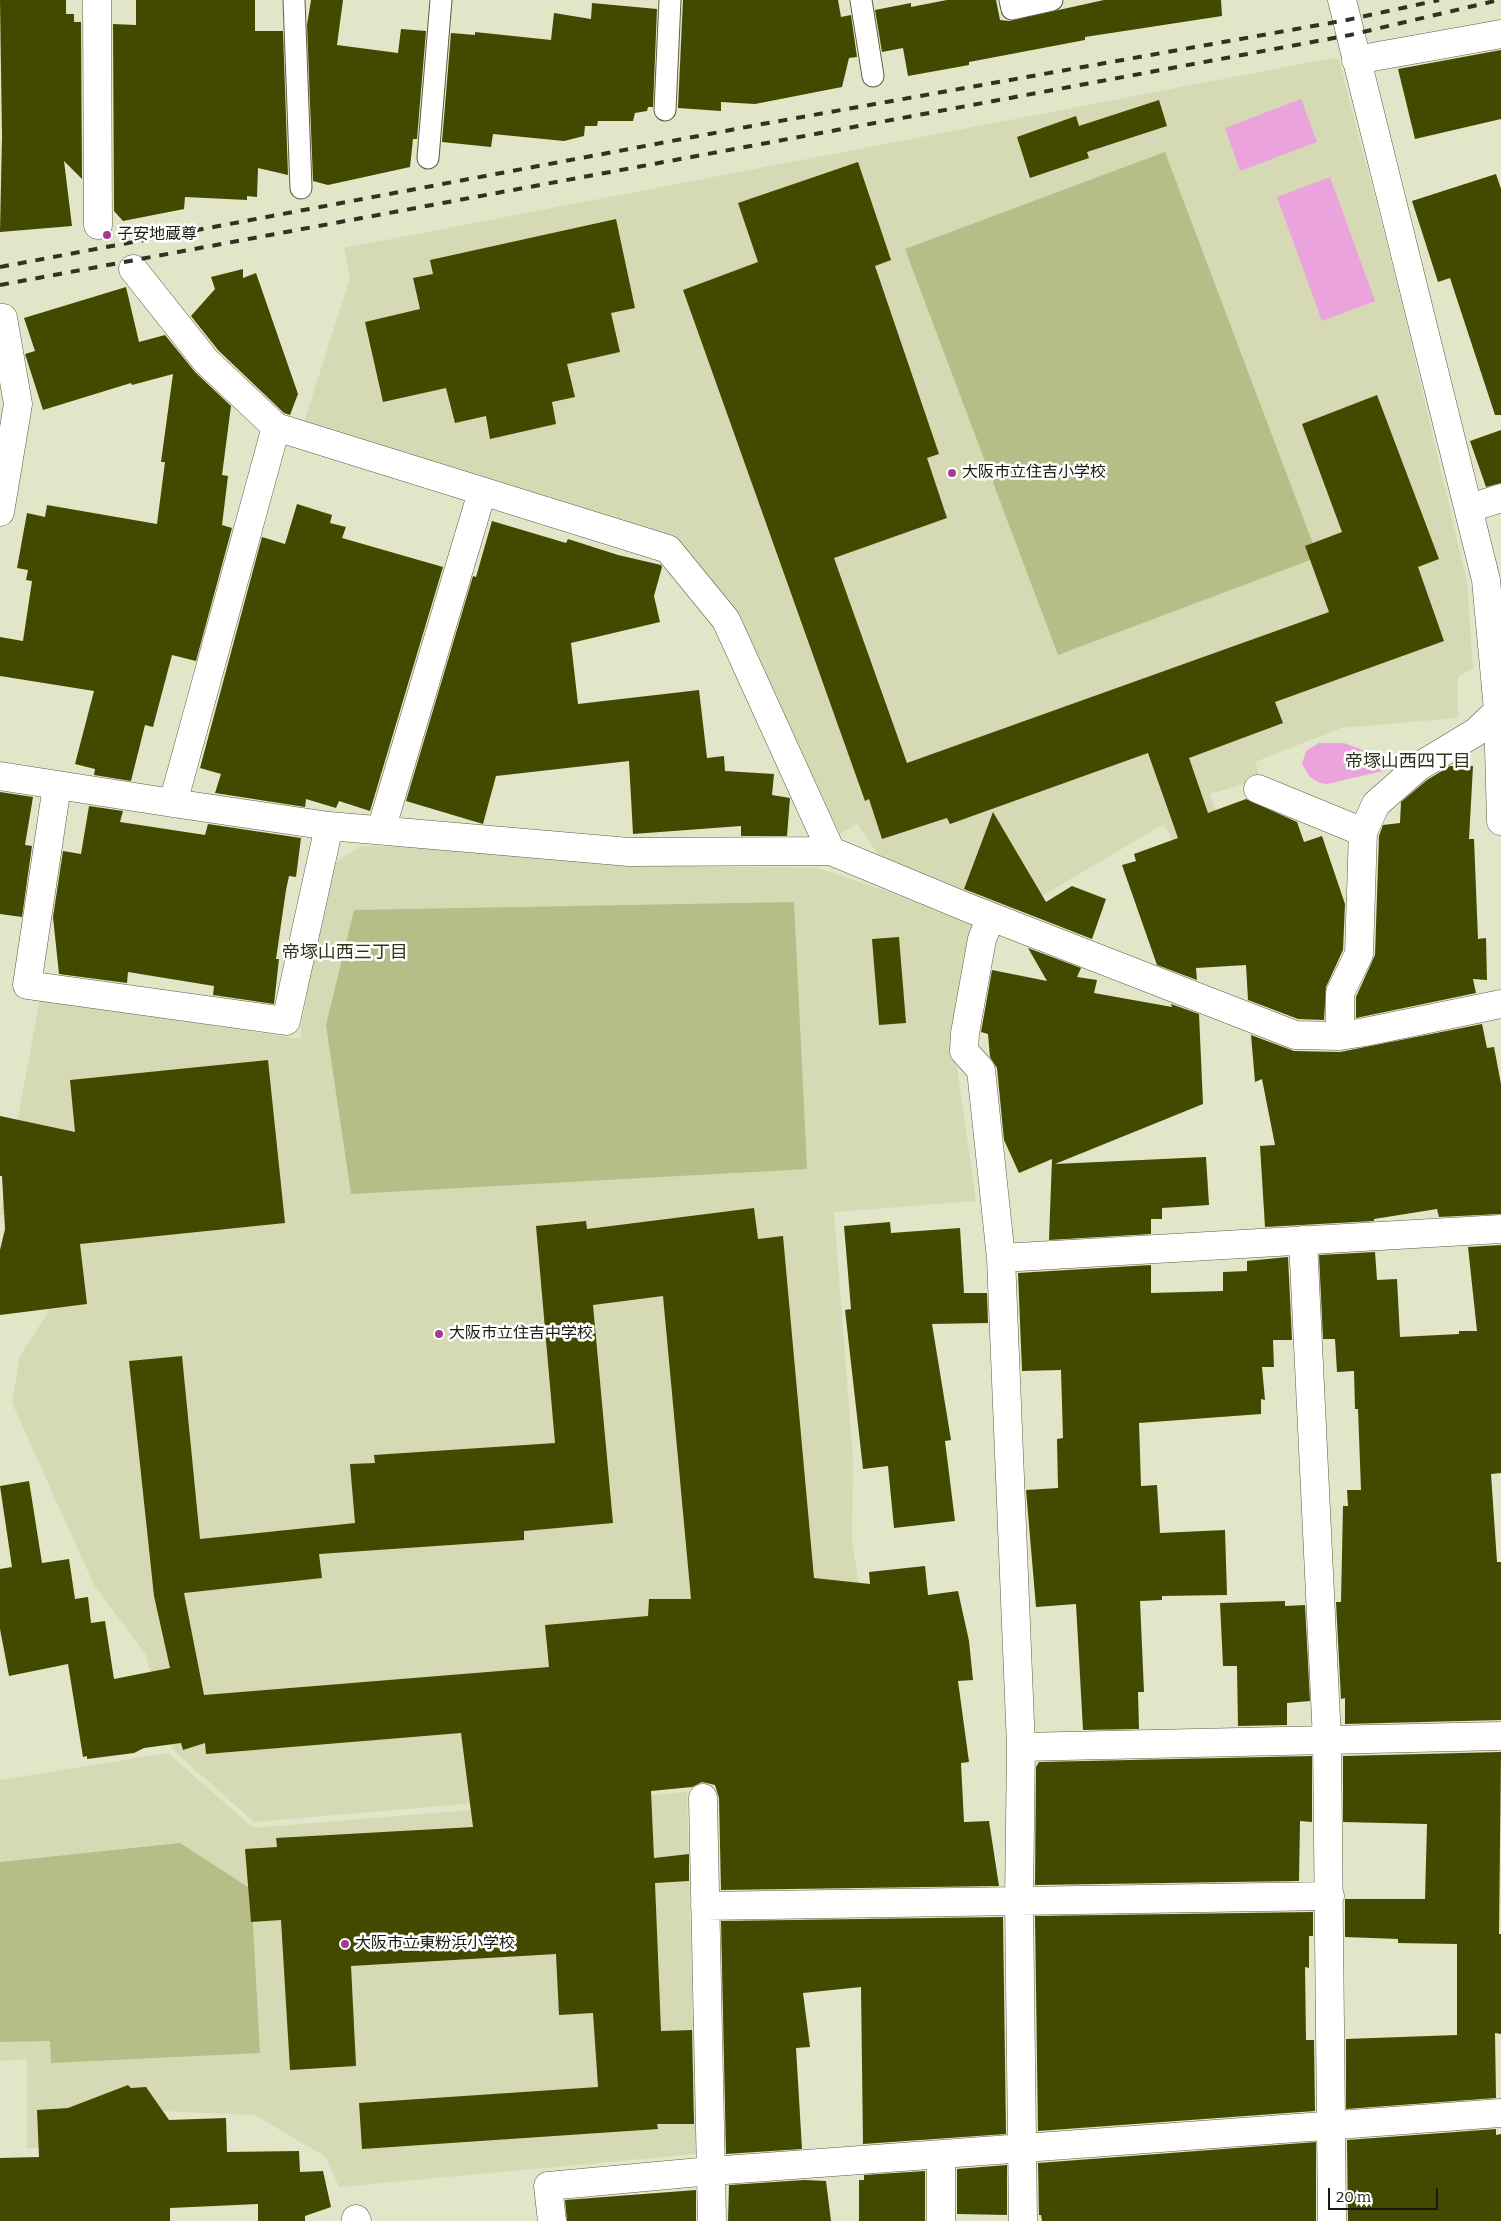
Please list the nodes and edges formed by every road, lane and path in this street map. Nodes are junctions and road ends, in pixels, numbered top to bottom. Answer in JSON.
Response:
{"nodes":[{"id":1,"x":97,"y":0,"type":"edge"},
{"id":2,"x":294,"y":0,"type":"edge"},
{"id":3,"x":441,"y":0,"type":"edge"},
{"id":4,"x":670,"y":0,"type":"edge"},
{"id":5,"x":861,"y":0,"type":"edge"},
{"id":6,"x":1010,"y":0,"type":"edge"},
{"id":7,"x":1052,"y":0,"type":"edge"},
{"id":8,"x":1342,"y":0,"type":"edge"},
{"id":9,"x":1501,"y":34,"type":"edge"},
{"id":10,"x":1356,"y":60,"type":"junction"},
{"id":11,"x":872,"y":76,"type":"dead end"},
{"id":12,"x":665,"y":110,"type":"dead end"},
{"id":13,"x":428,"y":158,"type":"dead end"},
{"id":14,"x":301,"y":188,"type":"dead end"},
{"id":15,"x":98,"y":225,"type":"dead end"},
{"id":16,"x":132,"y":268,"type":"dead end"},
{"id":17,"x":0,"y":318,"type":"edge"},
{"id":18,"x":276,"y":427,"type":"junction"},
{"id":19,"x":482,"y":492,"type":"junction"},
{"id":20,"x":1501,"y":498,"type":"edge"},
{"id":21,"x":1470,"y":508,"type":"junction"},
{"id":22,"x":0,"y":512,"type":"edge"},
{"id":23,"x":1500,"y":709,"type":"edge"},
{"id":24,"x":0,"y":776,"type":"edge"},
{"id":25,"x":57,"y":786,"type":"junction"},
{"id":26,"x":1258,"y":790,"type":"dead end"},
{"id":27,"x":174,"y":803,"type":"junction"},
{"id":28,"x":1501,"y":821,"type":"edge"},
{"id":29,"x":329,"y":826,"type":"junction"},
{"id":30,"x":381,"y":830,"type":"junction"},
{"id":31,"x":1363,"y":832,"type":"junction"},
{"id":32,"x":831,"y":852,"type":"junction"},
{"id":33,"x":991,"y":917,"type":"junction"},
{"id":34,"x":1501,"y":1004,"type":"edge"},
{"id":35,"x":1340,"y":1036,"type":"junction"},
{"id":36,"x":1501,"y":1229,"type":"edge"},
{"id":37,"x":1303,"y":1240,"type":"junction"},
{"id":38,"x":1001,"y":1258,"type":"junction"},
{"id":39,"x":1501,"y":1736,"type":"edge"},
{"id":40,"x":1327,"y":1740,"type":"junction"},
{"id":41,"x":1021,"y":1747,"type":"junction"},
{"id":42,"x":703,"y":1798,"type":"dead end"},
{"id":43,"x":1330,"y":1896,"type":"junction"},
{"id":44,"x":1019,"y":1901,"type":"junction"},
{"id":45,"x":705,"y":1906,"type":"junction"},
{"id":46,"x":1501,"y":2113,"type":"edge"},
{"id":47,"x":1331,"y":2124,"type":"junction"},
{"id":48,"x":1022,"y":2148,"type":"junction"},
{"id":49,"x":942,"y":2156,"type":"junction"},
{"id":50,"x":711,"y":2171,"type":"junction"},
{"id":51,"x":552,"y":2221,"type":"edge"},
{"id":52,"x":712,"y":2221,"type":"edge"},
{"id":53,"x":941,"y":2221,"type":"edge"},
{"id":54,"x":1024,"y":2221,"type":"edge"},
{"id":55,"x":1332,"y":2221,"type":"edge"}],
"edges":[{"from":1,"to":15,"type":"street"},
{"from":2,"to":14,"type":"lane"},
{"from":3,"to":13,"type":"lane"},
{"from":4,"to":12,"type":"lane"},
{"from":5,"to":11,"type":"lane"},
{"from":6,"to":7,"type":"lane"},
{"from":8,"to":10,"type":"street"},
{"from":9,"to":10,"type":"street"},
{"from":10,"to":21,"type":"street"},
{"from":16,"to":18,"type":"street"},
{"from":17,"to":22,"type":"street"},
{"from":18,"to":19,"type":"street"},
{"from":18,"to":27,"type":"street"},
{"from":19,"to":30,"type":"street"},
{"from":19,"to":32,"type":"street"},
{"from":20,"to":21,"type":"street"},
{"from":21,"to":23,"type":"street"},
{"from":23,"to":28,"type":"street"},
{"from":23,"to":31,"type":"street"},
{"from":24,"to":25,"type":"street"},
{"from":25,"to":27,"type":"street"},
{"from":25,"to":29,"type":"street"},
{"from":26,"to":31,"type":"street"},
{"from":27,"to":29,"type":"street"},
{"from":29,"to":30,"type":"street"},
{"from":30,"to":32,"type":"street"},
{"from":31,"to":35,"type":"street"},
{"from":32,"to":33,"type":"street"},
{"from":33,"to":35,"type":"street"},
{"from":33,"to":38,"type":"street"},
{"from":34,"to":35,"type":"street"},
{"from":36,"to":37,"type":"street"},
{"from":37,"to":38,"type":"street"},
{"from":37,"to":40,"type":"street"},
{"from":38,"to":41,"type":"street"},
{"from":39,"to":40,"type":"street"},
{"from":40,"to":41,"type":"street"},
{"from":40,"to":43,"type":"street"},
{"from":41,"to":44,"type":"street"},
{"from":42,"to":45,"type":"street"},
{"from":43,"to":44,"type":"street"},
{"from":43,"to":47,"type":"street"},
{"from":44,"to":45,"type":"street"},
{"from":44,"to":48,"type":"street"},
{"from":45,"to":50,"type":"street"},
{"from":46,"to":47,"type":"street"},
{"from":47,"to":48,"type":"street"},
{"from":47,"to":55,"type":"street"},
{"from":48,"to":49,"type":"street"},
{"from":48,"to":54,"type":"street"},
{"from":49,"to":50,"type":"street"},
{"from":49,"to":53,"type":"street"},
{"from":50,"to":51,"type":"street"},
{"from":50,"to":52,"type":"street"}]}
